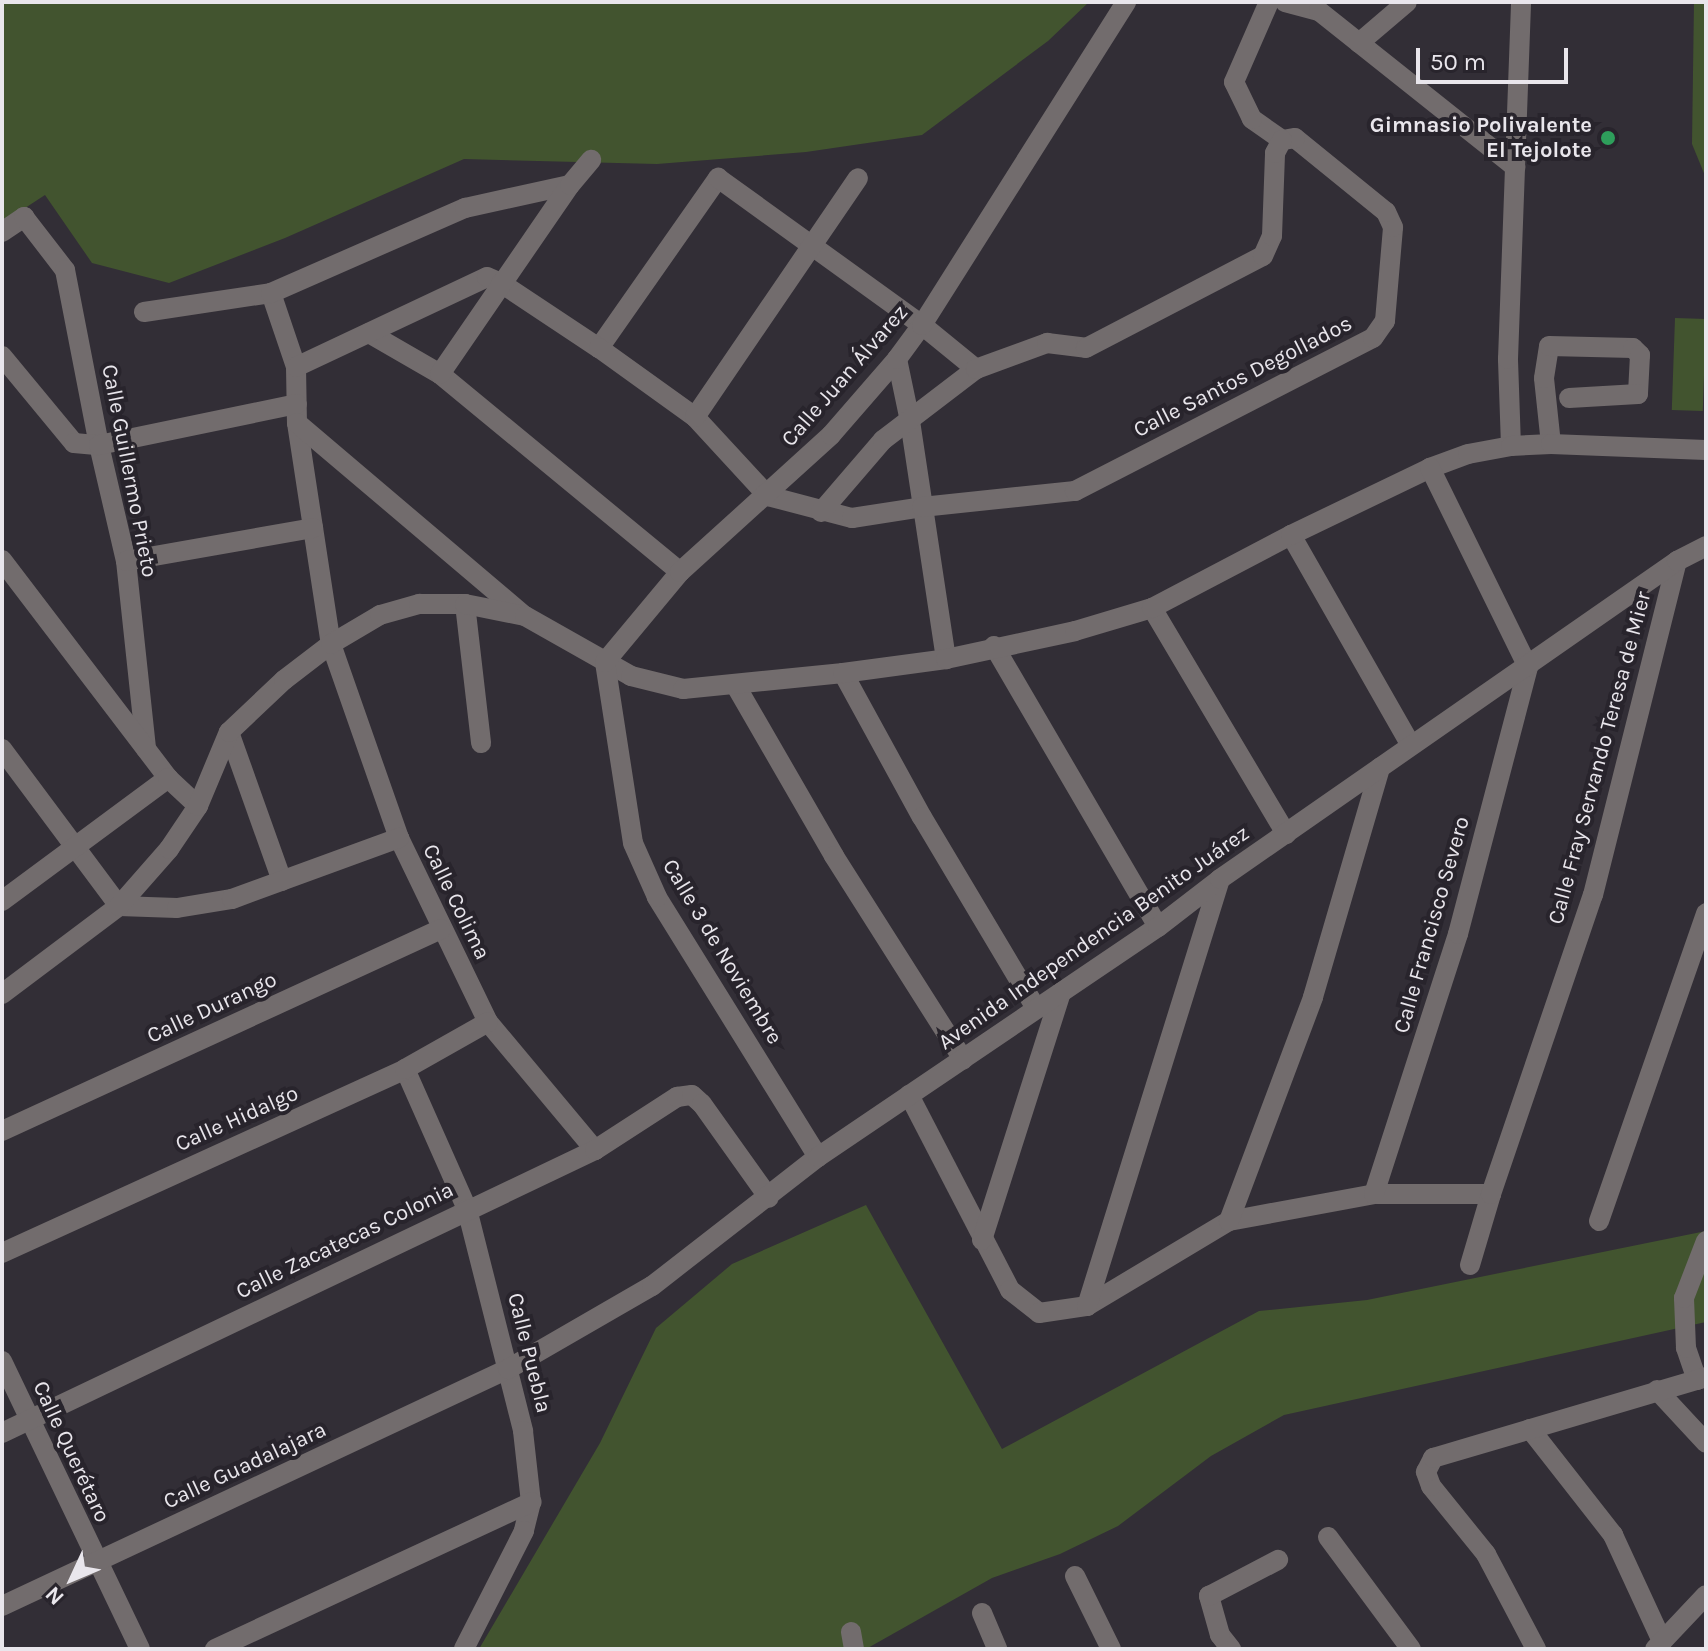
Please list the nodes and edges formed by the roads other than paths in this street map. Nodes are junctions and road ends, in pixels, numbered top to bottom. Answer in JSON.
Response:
{"nodes":[{"id":1,"x":1126,"y":2,"type":"edge"},
{"id":2,"x":1269,"y":2,"type":"edge"},
{"id":3,"x":1285,"y":2,"type":"edge"},
{"id":4,"x":1407,"y":2,"type":"edge"},
{"id":5,"x":1521,"y":2,"type":"edge"},
{"id":6,"x":1359,"y":43,"type":"junction"},
{"id":7,"x":1282,"y":140,"type":"junction"},
{"id":8,"x":591,"y":160,"type":"dead end"},
{"id":9,"x":1515,"y":167,"type":"junction"},
{"id":10,"x":858,"y":178,"type":"dead end"},
{"id":11,"x":570,"y":185,"type":"junction"},
{"id":12,"x":2,"y":232,"type":"edge"},
{"id":13,"x":812,"y":246,"type":"junction"},
{"id":14,"x":501,"y":283,"type":"junction"},
{"id":15,"x":271,"y":293,"type":"junction"},
{"id":16,"x":144,"y":312,"type":"dead end"},
{"id":17,"x":922,"y":325,"type":"junction"},
{"id":18,"x":369,"y":333,"type":"junction"},
{"id":19,"x":599,"y":348,"type":"junction"},
{"id":20,"x":2,"y":356,"type":"edge"},
{"id":21,"x":897,"y":359,"type":"junction"},
{"id":22,"x":296,"y":367,"type":"junction"},
{"id":23,"x":976,"y":369,"type":"junction"},
{"id":24,"x":440,"y":374,"type":"junction"},
{"id":25,"x":1569,"y":398,"type":"dead end"},
{"id":26,"x":297,"y":414,"type":"junction"},
{"id":27,"x":695,"y":417,"type":"junction"},
{"id":28,"x":910,"y":421,"type":"junction"},
{"id":29,"x":1551,"y":444,"type":"junction"},
{"id":30,"x":99,"y":445,"type":"junction"},
{"id":31,"x":1511,"y":446,"type":"junction"},
{"id":32,"x":1706,"y":450,"type":"edge"},
{"id":33,"x":1430,"y":468,"type":"junction"},
{"id":34,"x":768,"y":496,"type":"junction"},
{"id":35,"x":922,"y":507,"type":"junction"},
{"id":36,"x":821,"y":512,"type":"junction"},
{"id":37,"x":313,"y":528,"type":"junction"},
{"id":38,"x":1291,"y":535,"type":"junction"},
{"id":39,"x":1706,"y":546,"type":"edge"},
{"id":40,"x":2,"y":560,"type":"edge"},
{"id":41,"x":126,"y":561,"type":"junction"},
{"id":42,"x":1677,"y":561,"type":"junction"},
{"id":43,"x":680,"y":572,"type":"junction"},
{"id":44,"x":465,"y":604,"type":"junction"},
{"id":45,"x":1152,"y":608,"type":"junction"},
{"id":46,"x":525,"y":616,"type":"junction"},
{"id":47,"x":331,"y":644,"type":"junction"},
{"id":48,"x":994,"y":646,"type":"junction"},
{"id":49,"x":946,"y":659,"type":"junction"},
{"id":50,"x":605,"y":662,"type":"junction"},
{"id":51,"x":1528,"y":667,"type":"junction"},
{"id":52,"x":843,"y":673,"type":"junction"},
{"id":53,"x":736,"y":686,"type":"junction"},
{"id":54,"x":229,"y":732,"type":"junction"},
{"id":55,"x":481,"y":743,"type":"dead end"},
{"id":56,"x":1411,"y":745,"type":"junction"},
{"id":57,"x":2,"y":749,"type":"edge"},
{"id":58,"x":146,"y":749,"type":"junction"},
{"id":59,"x":1380,"y":768,"type":"junction"},
{"id":60,"x":168,"y":778,"type":"junction"},
{"id":61,"x":198,"y":806,"type":"junction"},
{"id":62,"x":1286,"y":834,"type":"junction"},
{"id":63,"x":399,"y":838,"type":"junction"},
{"id":64,"x":76,"y":843,"type":"junction"},
{"id":65,"x":1220,"y":879,"type":"junction"},
{"id":66,"x":282,"y":881,"type":"junction"},
{"id":67,"x":2,"y":901,"type":"edge"},
{"id":68,"x":119,"y":906,"type":"junction"},
{"id":69,"x":1706,"y":913,"type":"edge"},
{"id":70,"x":1158,"y":927,"type":"junction"},
{"id":71,"x":441,"y":929,"type":"junction"},
{"id":72,"x":1061,"y":992,"type":"junction"},
{"id":73,"x":2,"y":994,"type":"edge"},
{"id":74,"x":1036,"y":1008,"type":"junction"},
{"id":75,"x":488,"y":1022,"type":"junction"},
{"id":76,"x":963,"y":1059,"type":"junction"},
{"id":77,"x":405,"y":1069,"type":"junction"},
{"id":78,"x":909,"y":1095,"type":"junction"},
{"id":79,"x":2,"y":1131,"type":"edge"},
{"id":80,"x":595,"y":1150,"type":"junction"},
{"id":81,"x":818,"y":1157,"type":"junction"},
{"id":82,"x":1374,"y":1194,"type":"junction"},
{"id":83,"x":1491,"y":1194,"type":"junction"},
{"id":84,"x":769,"y":1198,"type":"junction"},
{"id":85,"x":467,"y":1209,"type":"junction"},
{"id":86,"x":1229,"y":1221,"type":"junction"},
{"id":87,"x":1599,"y":1221,"type":"dead end"},
{"id":88,"x":982,"y":1240,"type":"junction"},
{"id":89,"x":1705,"y":1243,"type":"edge"},
{"id":90,"x":2,"y":1253,"type":"edge"},
{"id":91,"x":1470,"y":1265,"type":"dead end"},
{"id":92,"x":1087,"y":1306,"type":"junction"},
{"id":93,"x":2,"y":1361,"type":"edge"},
{"id":94,"x":508,"y":1369,"type":"junction"},
{"id":95,"x":1701,"y":1379,"type":"edge"},
{"id":96,"x":1657,"y":1390,"type":"junction"},
{"id":97,"x":30,"y":1419,"type":"junction"},
{"id":98,"x":1530,"y":1429,"type":"junction"},
{"id":99,"x":2,"y":1433,"type":"edge"},
{"id":100,"x":1706,"y":1443,"type":"edge"},
{"id":101,"x":531,"y":1502,"type":"junction"},
{"id":102,"x":1328,"y":1537,"type":"dead end"},
{"id":103,"x":1278,"y":1560,"type":"dead end"},
{"id":104,"x":97,"y":1562,"type":"junction"},
{"id":105,"x":1075,"y":1576,"type":"dead end"},
{"id":106,"x":1706,"y":1595,"type":"edge"},
{"id":107,"x":2,"y":1606,"type":"edge"},
{"id":108,"x":982,"y":1613,"type":"dead end"},
{"id":109,"x":1658,"y":1645,"type":"edge"},
{"id":110,"x":140,"y":1649,"type":"edge"},
{"id":111,"x":215,"y":1649,"type":"edge"},
{"id":112,"x":464,"y":1649,"type":"edge"},
{"id":113,"x":997,"y":1649,"type":"edge"},
{"id":114,"x":1111,"y":1649,"type":"edge"},
{"id":115,"x":1231,"y":1649,"type":"edge"},
{"id":116,"x":1411,"y":1649,"type":"edge"},
{"id":117,"x":1536,"y":1649,"type":"edge"}],
"edges":[{"from":1,"to":17,"type":"street","name":"Calle Juan Álvarez"},
{"from":2,"to":7,"type":"street","name":"Calle Santos Degollados"},
{"from":3,"to":6,"type":"street"},
{"from":4,"to":6,"type":"street"},
{"from":5,"to":9,"type":"street"},
{"from":6,"to":9,"type":"street"},
{"from":7,"to":23,"type":"street"},
{"from":7,"to":35,"type":"street","name":"Calle Santos Degollados"},
{"from":8,"to":11,"type":"street"},
{"from":9,"to":31,"type":"street"},
{"from":10,"to":13,"type":"street"},
{"from":11,"to":14,"type":"street"},
{"from":11,"to":15,"type":"street"},
{"from":12,"to":30,"type":"street","name":"Calle Guillermo Prieto"},
{"from":13,"to":17,"type":"street"},
{"from":13,"to":19,"type":"street"},
{"from":13,"to":27,"type":"street"},
{"from":14,"to":18,"type":"street"},
{"from":14,"to":19,"type":"street"},
{"from":14,"to":24,"type":"street"},
{"from":15,"to":16,"type":"street"},
{"from":15,"to":22,"type":"street","name":"Calle Colima"},
{"from":17,"to":21,"type":"street","name":"Calle Juan Álvarez"},
{"from":17,"to":23,"type":"street"},
{"from":18,"to":22,"type":"street"},
{"from":18,"to":24,"type":"street"},
{"from":19,"to":27,"type":"street"},
{"from":20,"to":30,"type":"street"},
{"from":21,"to":28,"type":"street"},
{"from":21,"to":34,"type":"street","name":"Calle Juan Álvarez"},
{"from":22,"to":26,"type":"street","name":"Calle Colima"},
{"from":23,"to":28,"type":"street"},
{"from":24,"to":43,"type":"street"},
{"from":25,"to":29,"type":"street"},
{"from":26,"to":30,"type":"street"},
{"from":26,"to":37,"type":"street","name":"Calle Colima"},
{"from":26,"to":46,"type":"street"},
{"from":27,"to":34,"type":"street"},
{"from":28,"to":35,"type":"street"},
{"from":28,"to":36,"type":"street"},
{"from":29,"to":31,"type":"street"},
{"from":29,"to":32,"type":"street"},
{"from":30,"to":41,"type":"street","name":"Calle Guillermo Prieto"},
{"from":31,"to":33,"type":"street"},
{"from":33,"to":38,"type":"street"},
{"from":33,"to":51,"type":"street"},
{"from":34,"to":36,"type":"street","name":"Calle Santos Degollados"},
{"from":34,"to":43,"type":"street","name":"Calle Juan Álvarez"},
{"from":35,"to":36,"type":"street","name":"Calle Santos Degollados"},
{"from":35,"to":49,"type":"street"},
{"from":37,"to":41,"type":"street"},
{"from":37,"to":47,"type":"street","name":"Calle Colima"},
{"from":38,"to":45,"type":"street"},
{"from":38,"to":56,"type":"street"},
{"from":39,"to":42,"type":"street","name":"Avenida Independencia Benito Juárez"},
{"from":40,"to":58,"type":"street"},
{"from":41,"to":58,"type":"street","name":"Calle Guillermo Prieto"},
{"from":42,"to":51,"type":"street","name":"Avenida Independencia Benito Juárez"},
{"from":42,"to":83,"type":"street","name":"Calle Fray Servando Teresa de Mier"},
{"from":43,"to":50,"type":"street","name":"Calle Juan Álvarez"},
{"from":44,"to":46,"type":"street"},
{"from":44,"to":47,"type":"street"},
{"from":44,"to":55,"type":"street"},
{"from":45,"to":48,"type":"street"},
{"from":45,"to":62,"type":"street"},
{"from":46,"to":50,"type":"street"},
{"from":47,"to":54,"type":"street"},
{"from":47,"to":63,"type":"street","name":"Calle Colima"},
{"from":48,"to":49,"type":"street"},
{"from":48,"to":70,"type":"street"},
{"from":49,"to":52,"type":"street"},
{"from":50,"to":53,"type":"street"},
{"from":50,"to":81,"type":"street","name":"Calle 3 de Noviembre"},
{"from":51,"to":56,"type":"street","name":"Avenida Independencia Benito Juárez"},
{"from":51,"to":82,"type":"street","name":"Calle Francisco Severo"},
{"from":52,"to":53,"type":"street"},
{"from":52,"to":74,"type":"street"},
{"from":53,"to":76,"type":"street"},
{"from":54,"to":61,"type":"street"},
{"from":54,"to":66,"type":"street"},
{"from":56,"to":59,"type":"street","name":"Avenida Independencia Benito Juárez"},
{"from":57,"to":64,"type":"street"},
{"from":58,"to":60,"type":"street"},
{"from":59,"to":62,"type":"street","name":"Avenida Independencia Benito Juárez"},
{"from":59,"to":86,"type":"street"},
{"from":60,"to":61,"type":"street"},
{"from":60,"to":64,"type":"street"},
{"from":61,"to":68,"type":"street"},
{"from":62,"to":65,"type":"street","name":"Avenida Independencia Benito Juárez"},
{"from":63,"to":66,"type":"street"},
{"from":63,"to":71,"type":"street","name":"Calle Colima"},
{"from":64,"to":67,"type":"street"},
{"from":64,"to":68,"type":"street"},
{"from":65,"to":70,"type":"street","name":"Avenida Independencia Benito Juárez"},
{"from":65,"to":92,"type":"street"},
{"from":66,"to":68,"type":"street"},
{"from":68,"to":73,"type":"street"},
{"from":69,"to":87,"type":"street"},
{"from":70,"to":72,"type":"street","name":"Avenida Independencia Benito Juárez"},
{"from":71,"to":75,"type":"street","name":"Calle Colima"},
{"from":71,"to":79,"type":"street","name":"Calle Durango"},
{"from":72,"to":74,"type":"street","name":"Avenida Independencia Benito Juárez"},
{"from":72,"to":88,"type":"street"},
{"from":74,"to":76,"type":"street","name":"Avenida Independencia Benito Juárez"},
{"from":75,"to":77,"type":"street","name":"Calle Hidalgo"},
{"from":75,"to":80,"type":"street","name":"Calle Colima"},
{"from":76,"to":78,"type":"street","name":"Avenida Independencia Benito Juárez"},
{"from":77,"to":85,"type":"street","name":"Calle Puebla"},
{"from":77,"to":90,"type":"street","name":"Calle Hidalgo"},
{"from":78,"to":81,"type":"street","name":"Avenida Independencia Benito Juárez"},
{"from":78,"to":88,"type":"street"},
{"from":80,"to":84,"type":"street","name":"Calle Zacatecas Colonia"},
{"from":80,"to":85,"type":"street","name":"Calle Zacatecas Colonia"},
{"from":81,"to":84,"type":"street","name":"Avenida Independencia Benito Juárez"},
{"from":82,"to":83,"type":"street"},
{"from":82,"to":86,"type":"street"},
{"from":83,"to":91,"type":"street","name":"Calle Fray Servando Teresa de Mier"},
{"from":84,"to":94,"type":"street","name":"Avenida Independencia Benito Juárez"},
{"from":85,"to":94,"type":"street","name":"Calle Puebla"},
{"from":85,"to":97,"type":"street","name":"Calle Zacatecas Colonia"},
{"from":86,"to":92,"type":"street"},
{"from":88,"to":92,"type":"street"},
{"from":89,"to":95,"type":"street"},
{"from":93,"to":97,"type":"street","name":"Calle Querétaro"},
{"from":94,"to":101,"type":"street","name":"Calle Puebla"},
{"from":94,"to":104,"type":"street","name":"Calle Guadalajara"},
{"from":95,"to":96,"type":"street"},
{"from":96,"to":98,"type":"street"},
{"from":96,"to":100,"type":"street"},
{"from":97,"to":99,"type":"street","name":"Calle Zacatecas Colonia"},
{"from":97,"to":104,"type":"street","name":"Calle Querétaro"},
{"from":98,"to":109,"type":"street"},
{"from":98,"to":117,"type":"street"},
{"from":101,"to":111,"type":"street"},
{"from":101,"to":112,"type":"street","name":"Calle Puebla"},
{"from":102,"to":116,"type":"street"},
{"from":103,"to":115,"type":"street"},
{"from":104,"to":107,"type":"street","name":"Calle Guadalajara"},
{"from":104,"to":110,"type":"street","name":"Calle Querétaro"},
{"from":105,"to":114,"type":"street"},
{"from":106,"to":109,"type":"street"},
{"from":108,"to":113,"type":"street"}]}
